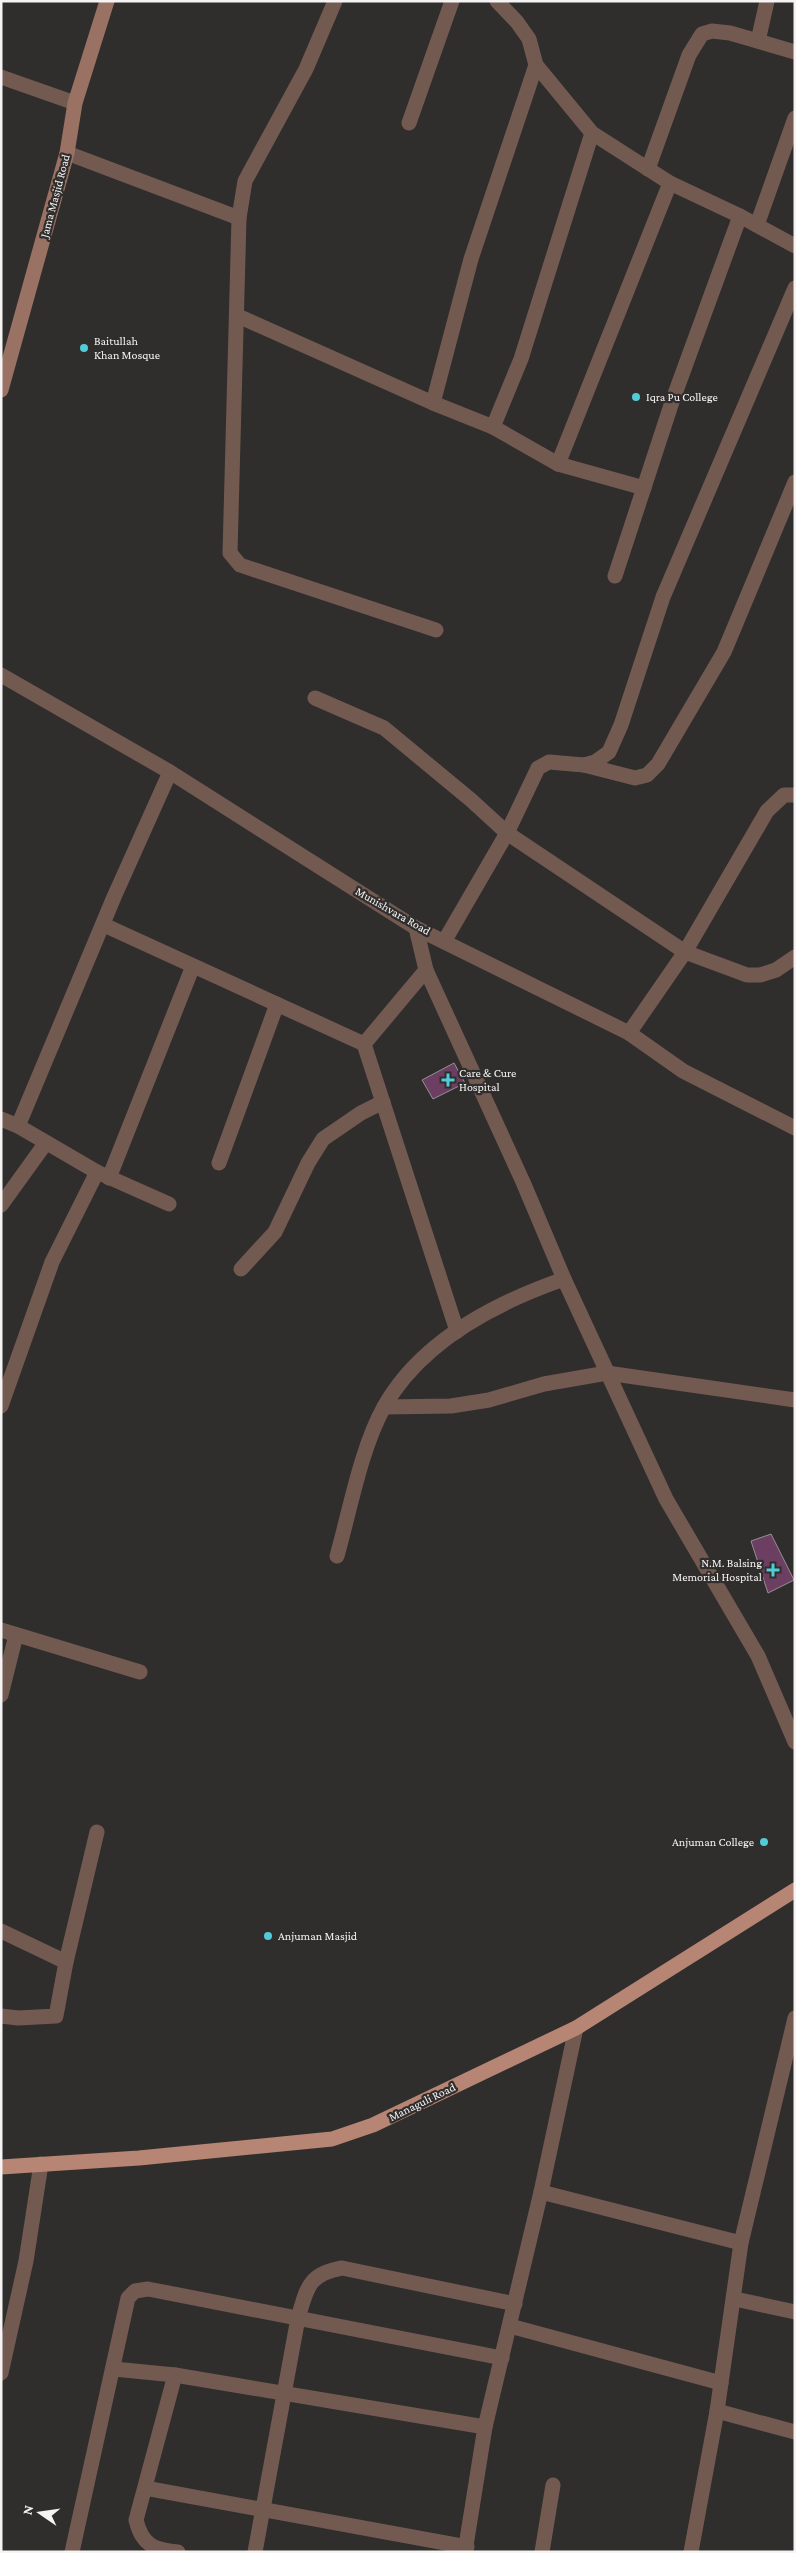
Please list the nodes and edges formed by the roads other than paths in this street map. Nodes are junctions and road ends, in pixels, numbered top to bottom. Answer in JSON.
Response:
{"nodes":[{"id":1,"x":107,"y":1,"type":"edge"},
{"id":2,"x":336,"y":1,"type":"edge"},
{"id":3,"x":452,"y":1,"type":"edge"},
{"id":4,"x":497,"y":1,"type":"edge"},
{"id":5,"x":767,"y":1,"type":"edge"},
{"id":6,"x":758,"y":41,"type":"junction"},
{"id":7,"x":795,"y":52,"type":"edge"},
{"id":8,"x":536,"y":65,"type":"junction"},
{"id":9,"x":1,"y":77,"type":"edge"},
{"id":10,"x":75,"y":103,"type":"junction"},
{"id":11,"x":795,"y":118,"type":"edge"},
{"id":12,"x":409,"y":123,"type":"dead end"},
{"id":13,"x":592,"y":133,"type":"junction"},
{"id":14,"x":67,"y":153,"type":"junction"},
{"id":15,"x":648,"y":168,"type":"junction"},
{"id":16,"x":670,"y":183,"type":"junction"},
{"id":17,"x":740,"y":216,"type":"junction"},
{"id":18,"x":239,"y":218,"type":"junction"},
{"id":19,"x":756,"y":225,"type":"junction"},
{"id":20,"x":795,"y":246,"type":"edge"},
{"id":21,"x":795,"y":288,"type":"edge"},
{"id":22,"x":238,"y":316,"type":"junction"},
{"id":23,"x":1,"y":390,"type":"edge"},
{"id":24,"x":433,"y":403,"type":"junction"},
{"id":25,"x":492,"y":427,"type":"junction"},
{"id":26,"x":558,"y":464,"type":"junction"},
{"id":27,"x":795,"y":482,"type":"edge"},
{"id":28,"x":644,"y":488,"type":"junction"},
{"id":29,"x":791,"y":500,"type":"edge"},
{"id":30,"x":615,"y":576,"type":"dead end"},
{"id":31,"x":436,"y":630,"type":"dead end"},
{"id":32,"x":1,"y":675,"type":"edge"},
{"id":33,"x":316,"y":698,"type":"dead end"},
{"id":34,"x":584,"y":765,"type":"junction"},
{"id":35,"x":170,"y":772,"type":"junction"},
{"id":36,"x":795,"y":795,"type":"edge"},
{"id":37,"x":507,"y":832,"type":"junction"},
{"id":38,"x":104,"y":925,"type":"junction"},
{"id":39,"x":416,"y":928,"type":"junction"},
{"id":40,"x":445,"y":940,"type":"junction"},
{"id":41,"x":685,"y":952,"type":"junction"},
{"id":42,"x":795,"y":957,"type":"edge"},
{"id":43,"x":193,"y":966,"type":"junction"},
{"id":44,"x":426,"y":970,"type":"junction"},
{"id":45,"x":277,"y":1004,"type":"junction"},
{"id":46,"x":630,"y":1033,"type":"junction"},
{"id":47,"x":364,"y":1044,"type":"junction"},
{"id":48,"x":383,"y":1102,"type":"junction"},
{"id":49,"x":1,"y":1119,"type":"edge"},
{"id":50,"x":18,"y":1126,"type":"junction"},
{"id":51,"x":795,"y":1128,"type":"edge"},
{"id":52,"x":45,"y":1144,"type":"junction"},
{"id":53,"x":219,"y":1163,"type":"dead end"},
{"id":54,"x":103,"y":1175,"type":"junction"},
{"id":55,"x":169,"y":1204,"type":"dead end"},
{"id":56,"x":1,"y":1205,"type":"edge"},
{"id":57,"x":241,"y":1269,"type":"dead end"},
{"id":58,"x":564,"y":1279,"type":"junction"},
{"id":59,"x":457,"y":1331,"type":"junction"},
{"id":60,"x":607,"y":1373,"type":"junction"},
{"id":61,"x":7,"y":1374,"type":"edge"},
{"id":62,"x":795,"y":1400,"type":"edge"},
{"id":63,"x":1,"y":1406,"type":"edge"},
{"id":64,"x":384,"y":1407,"type":"junction"},
{"id":65,"x":337,"y":1556,"type":"dead end"},
{"id":66,"x":1,"y":1630,"type":"edge"},
{"id":67,"x":16,"y":1634,"type":"junction"},
{"id":68,"x":140,"y":1672,"type":"dead end"},
{"id":69,"x":1,"y":1695,"type":"edge"},
{"id":70,"x":795,"y":1742,"type":"edge"},
{"id":71,"x":98,"y":1832,"type":"dead end"},
{"id":72,"x":795,"y":1890,"type":"edge"},
{"id":73,"x":1,"y":1931,"type":"edge"},
{"id":74,"x":66,"y":1962,"type":"junction"},
{"id":75,"x":1,"y":2016,"type":"edge"},
{"id":76,"x":795,"y":2018,"type":"edge"},
{"id":77,"x":576,"y":2028,"type":"junction"},
{"id":78,"x":42,"y":2164,"type":"junction"},
{"id":79,"x":1,"y":2167,"type":"edge"},
{"id":80,"x":541,"y":2192,"type":"junction"},
{"id":81,"x":741,"y":2242,"type":"junction"},
{"id":82,"x":735,"y":2299,"type":"junction"},
{"id":83,"x":515,"y":2304,"type":"junction"},
{"id":84,"x":795,"y":2312,"type":"edge"},
{"id":85,"x":298,"y":2318,"type":"junction"},
{"id":86,"x":510,"y":2326,"type":"junction"},
{"id":87,"x":502,"y":2358,"type":"junction"},
{"id":88,"x":114,"y":2369,"type":"junction"},
{"id":89,"x":1,"y":2373,"type":"edge"},
{"id":90,"x":176,"y":2375,"type":"junction"},
{"id":91,"x":721,"y":2383,"type":"junction"},
{"id":92,"x":286,"y":2394,"type":"junction"},
{"id":93,"x":716,"y":2411,"type":"junction"},
{"id":94,"x":485,"y":2427,"type":"junction"},
{"id":95,"x":795,"y":2432,"type":"edge"},
{"id":96,"x":553,"y":2485,"type":"dead end"},
{"id":97,"x":145,"y":2488,"type":"junction"},
{"id":98,"x":263,"y":2511,"type":"junction"},
{"id":99,"x":466,"y":2549,"type":"edge"},
{"id":100,"x":72,"y":2552,"type":"edge"},
{"id":101,"x":178,"y":2552,"type":"edge"},
{"id":102,"x":255,"y":2552,"type":"edge"},
{"id":103,"x":542,"y":2552,"type":"edge"},
{"id":104,"x":691,"y":2552,"type":"edge"}],
"edges":[{"from":1,"to":10,"type":"street","name":"Jama Masjid Road"},
{"from":2,"to":18,"type":"street"},
{"from":3,"to":12,"type":"street"},
{"from":4,"to":8,"type":"street"},
{"from":5,"to":6,"type":"street"},
{"from":6,"to":7,"type":"street"},
{"from":6,"to":15,"type":"street"},
{"from":8,"to":13,"type":"street"},
{"from":8,"to":24,"type":"street"},
{"from":9,"to":10,"type":"street"},
{"from":10,"to":14,"type":"street","name":"Jama Masjid Road"},
{"from":11,"to":19,"type":"street"},
{"from":13,"to":15,"type":"street"},
{"from":13,"to":25,"type":"street"},
{"from":14,"to":18,"type":"street"},
{"from":14,"to":23,"type":"street","name":"Jama Masjid Road"},
{"from":15,"to":16,"type":"street"},
{"from":16,"to":17,"type":"street"},
{"from":16,"to":26,"type":"street"},
{"from":17,"to":19,"type":"street"},
{"from":17,"to":28,"type":"street"},
{"from":18,"to":22,"type":"street"},
{"from":19,"to":20,"type":"street"},
{"from":21,"to":34,"type":"street"},
{"from":22,"to":24,"type":"street"},
{"from":22,"to":31,"type":"street"},
{"from":24,"to":25,"type":"street"},
{"from":25,"to":26,"type":"street"},
{"from":26,"to":28,"type":"street"},
{"from":27,"to":29,"type":"street"},
{"from":28,"to":30,"type":"street"},
{"from":29,"to":34,"type":"street"},
{"from":32,"to":35,"type":"street","name":"Munishvara Road"},
{"from":33,"to":37,"type":"street"},
{"from":34,"to":37,"type":"street"},
{"from":35,"to":38,"type":"street"},
{"from":35,"to":39,"type":"street","name":"Munishvara Road"},
{"from":36,"to":41,"type":"street"},
{"from":37,"to":40,"type":"street"},
{"from":37,"to":41,"type":"street"},
{"from":38,"to":43,"type":"street"},
{"from":38,"to":50,"type":"street"},
{"from":39,"to":40,"type":"street","name":"Munishvara Road"},
{"from":39,"to":44,"type":"street"},
{"from":40,"to":46,"type":"street","name":"Munishvara Road"},
{"from":41,"to":42,"type":"street"},
{"from":41,"to":46,"type":"street"},
{"from":43,"to":45,"type":"street"},
{"from":43,"to":54,"type":"street"},
{"from":44,"to":47,"type":"street"},
{"from":44,"to":58,"type":"street"},
{"from":45,"to":47,"type":"street"},
{"from":45,"to":53,"type":"street"},
{"from":46,"to":51,"type":"street","name":"Munishvara Road"},
{"from":47,"to":48,"type":"street"},
{"from":48,"to":57,"type":"street"},
{"from":48,"to":59,"type":"street"},
{"from":49,"to":50,"type":"street"},
{"from":50,"to":52,"type":"street"},
{"from":52,"to":54,"type":"street"},
{"from":52,"to":56,"type":"street"},
{"from":54,"to":55,"type":"street"},
{"from":54,"to":61,"type":"street"},
{"from":58,"to":59,"type":"street"},
{"from":58,"to":60,"type":"street"},
{"from":59,"to":64,"type":"street"},
{"from":60,"to":62,"type":"street"},
{"from":60,"to":64,"type":"street"},
{"from":60,"to":70,"type":"street"},
{"from":61,"to":63,"type":"street"},
{"from":64,"to":65,"type":"street"},
{"from":66,"to":67,"type":"street"},
{"from":67,"to":68,"type":"street"},
{"from":67,"to":69,"type":"street"},
{"from":71,"to":74,"type":"street"},
{"from":72,"to":77,"type":"main road","name":"Managuli Road"},
{"from":73,"to":74,"type":"street"},
{"from":74,"to":75,"type":"street"},
{"from":76,"to":81,"type":"street"},
{"from":77,"to":78,"type":"main road","name":"Managuli Road"},
{"from":77,"to":80,"type":"street"},
{"from":78,"to":79,"type":"main road","name":"Managuli Road"},
{"from":78,"to":89,"type":"street"},
{"from":80,"to":81,"type":"street"},
{"from":80,"to":83,"type":"street"},
{"from":81,"to":82,"type":"street"},
{"from":82,"to":84,"type":"street"},
{"from":82,"to":91,"type":"street"},
{"from":83,"to":85,"type":"street"},
{"from":83,"to":86,"type":"street"},
{"from":85,"to":87,"type":"street"},
{"from":85,"to":88,"type":"street"},
{"from":85,"to":92,"type":"street"},
{"from":86,"to":87,"type":"street"},
{"from":86,"to":91,"type":"street"},
{"from":87,"to":94,"type":"street"},
{"from":88,"to":90,"type":"street"},
{"from":88,"to":100,"type":"street"},
{"from":90,"to":92,"type":"street"},
{"from":90,"to":97,"type":"street"},
{"from":91,"to":93,"type":"street"},
{"from":92,"to":94,"type":"street"},
{"from":92,"to":98,"type":"street"},
{"from":93,"to":95,"type":"street"},
{"from":93,"to":104,"type":"street"},
{"from":94,"to":99,"type":"street"},
{"from":96,"to":103,"type":"street"},
{"from":97,"to":98,"type":"street"},
{"from":97,"to":101,"type":"street"},
{"from":98,"to":99,"type":"street"},
{"from":98,"to":102,"type":"street"}]}
